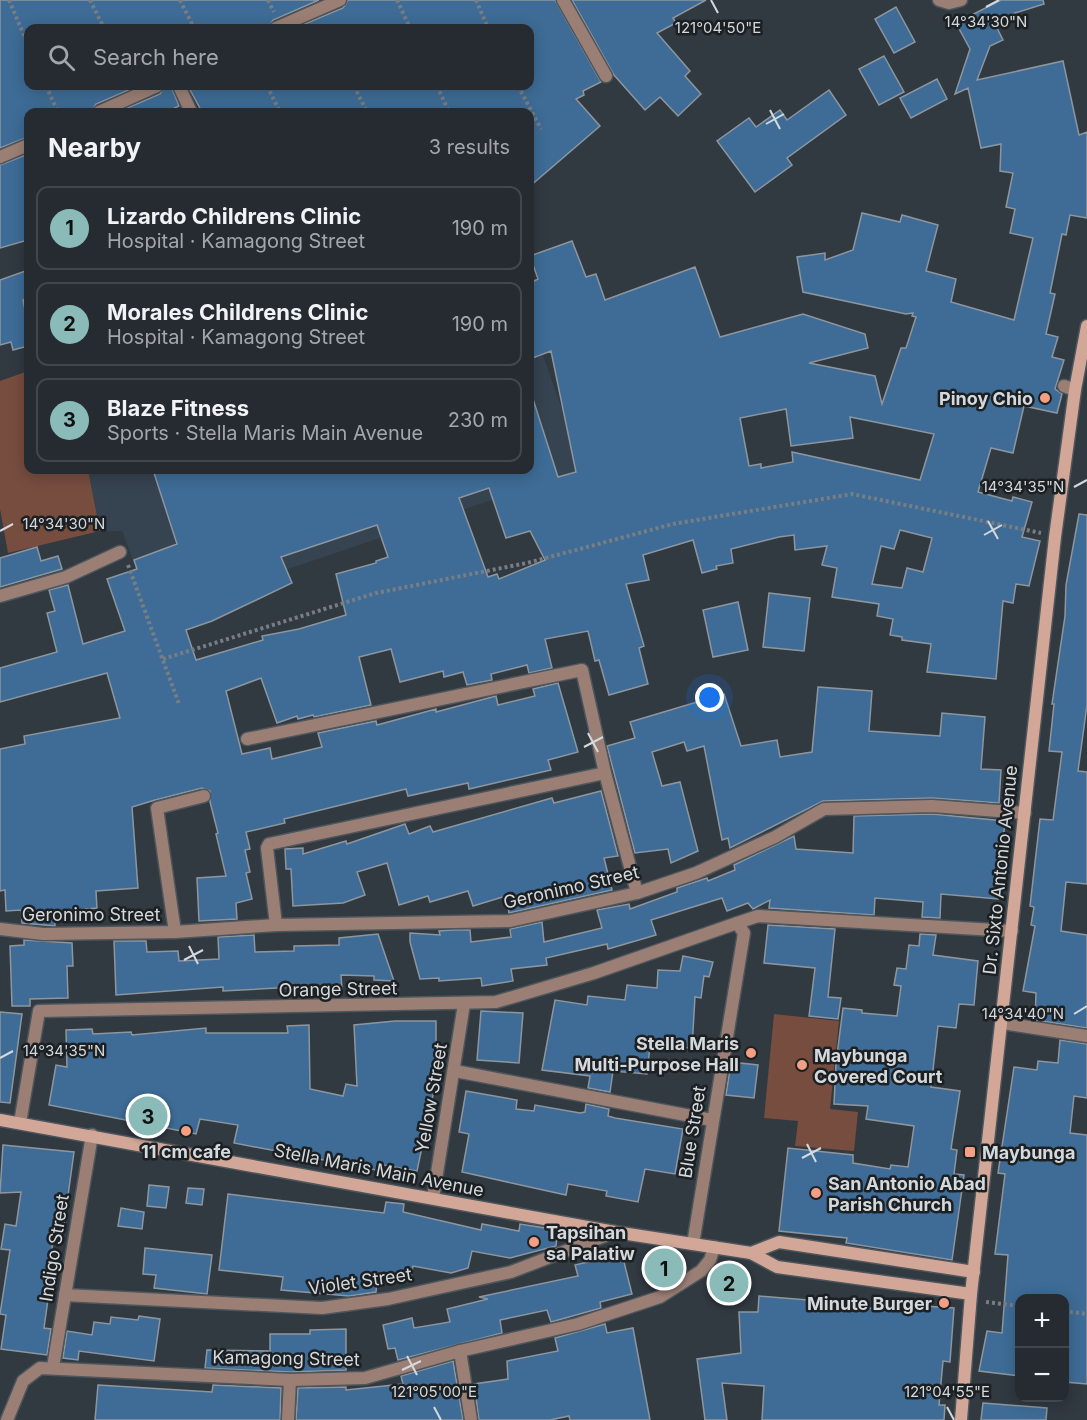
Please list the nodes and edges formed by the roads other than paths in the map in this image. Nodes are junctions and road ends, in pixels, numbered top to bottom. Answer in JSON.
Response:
{"nodes":[{"id":1,"x":340,"y":0,"type":"edge"},
{"id":2,"x":563,"y":0,"type":"edge"},
{"id":3,"x":939,"y":0,"type":"edge"},
{"id":4,"x":961,"y":0,"type":"edge"},
{"id":5,"x":285,"y":24,"type":"edge"},
{"id":6,"x":606,"y":76,"type":"dead end"},
{"id":7,"x":148,"y":90,"type":"edge"},
{"id":8,"x":180,"y":90,"type":"edge"},
{"id":9,"x":108,"y":108,"type":"edge"},
{"id":10,"x":189,"y":108,"type":"edge"},
{"id":11,"x":24,"y":147,"type":"edge"},
{"id":12,"x":0,"y":157,"type":"edge"},
{"id":13,"x":1087,"y":326,"type":"edge"},
{"id":14,"x":120,"y":552,"type":"road end"},
{"id":15,"x":0,"y":596,"type":"edge"},
{"id":16,"x":247,"y":739,"type":"dead end"},
{"id":17,"x":605,"y":773,"type":"junction"},
{"id":18,"x":204,"y":796,"type":"dead end"},
{"id":19,"x":1025,"y":813,"type":"junction"},
{"id":20,"x":637,"y":893,"type":"junction"},
{"id":21,"x":737,"y":923,"type":"junction"},
{"id":22,"x":276,"y":925,"type":"junction"},
{"id":23,"x":0,"y":929,"type":"edge"},
{"id":24,"x":1012,"y":931,"type":"junction"},
{"id":25,"x":175,"y":932,"type":"junction"},
{"id":26,"x":464,"y":1004,"type":"junction"},
{"id":27,"x":1002,"y":1023,"type":"junction"},
{"id":28,"x":1087,"y":1036,"type":"edge"},
{"id":29,"x":455,"y":1071,"type":"junction"},
{"id":30,"x":0,"y":1120,"type":"edge"},
{"id":31,"x":712,"y":1120,"type":"junction"},
{"id":32,"x":20,"y":1123,"type":"junction"},
{"id":33,"x":92,"y":1135,"type":"junction"},
{"id":34,"x":433,"y":1198,"type":"junction"},
{"id":35,"x":615,"y":1232,"type":"junction"},
{"id":36,"x":693,"y":1244,"type":"junction"},
{"id":37,"x":714,"y":1247,"type":"junction"},
{"id":38,"x":752,"y":1253,"type":"junction"},
{"id":39,"x":974,"y":1272,"type":"junction"},
{"id":40,"x":65,"y":1295,"type":"junction"},
{"id":41,"x":971,"y":1297,"type":"junction"},
{"id":42,"x":460,"y":1351,"type":"junction"},
{"id":43,"x":53,"y":1367,"type":"junction"},
{"id":44,"x":290,"y":1380,"type":"junction"},
{"id":45,"x":7,"y":1420,"type":"edge"},
{"id":46,"x":288,"y":1420,"type":"edge"},
{"id":47,"x":471,"y":1420,"type":"edge"},
{"id":48,"x":961,"y":1420,"type":"edge"}],
"edges":[{"from":1,"to":5,"type":"street"},
{"from":2,"to":6,"type":"street"},
{"from":3,"to":4,"type":"street"},
{"from":7,"to":9,"type":"street"},
{"from":8,"to":10,"type":"street"},
{"from":11,"to":12,"type":"street"},
{"from":13,"to":19,"type":"main road","name":"Dr. Sixto Antonio Avenue"},
{"from":14,"to":15,"type":"street"},
{"from":16,"to":17,"type":"street"},
{"from":17,"to":20,"type":"street"},
{"from":17,"to":22,"type":"street"},
{"from":18,"to":25,"type":"street"},
{"from":19,"to":20,"type":"street","name":"Geronimo Street"},
{"from":19,"to":24,"type":"main road","name":"Dr. Sixto Antonio Avenue"},
{"from":20,"to":22,"type":"street","name":"Geronimo Street"},
{"from":21,"to":24,"type":"street","name":"Orange Street"},
{"from":21,"to":26,"type":"street","name":"Orange Street"},
{"from":21,"to":31,"type":"street","name":"Blue Street"},
{"from":22,"to":25,"type":"street","name":"Geronimo Street"},
{"from":23,"to":25,"type":"street","name":"Geronimo Street"},
{"from":24,"to":27,"type":"main road","name":"Dr. Sixto Antonio Avenue"},
{"from":26,"to":29,"type":"street","name":"Yellow Street"},
{"from":26,"to":32,"type":"street","name":"Orange Street"},
{"from":27,"to":28,"type":"street"},
{"from":27,"to":39,"type":"main road","name":"Dr. Sixto Antonio Avenue"},
{"from":29,"to":31,"type":"street"},
{"from":29,"to":34,"type":"street","name":"Yellow Street"},
{"from":30,"to":32,"type":"main road","name":"Stella Maris Main Avenue"},
{"from":31,"to":36,"type":"street","name":"Blue Street"},
{"from":32,"to":33,"type":"main road","name":"Stella Maris Main Avenue"},
{"from":33,"to":34,"type":"main road","name":"Stella Maris Main Avenue"},
{"from":33,"to":40,"type":"street","name":"Indigo Street"},
{"from":34,"to":35,"type":"main road","name":"Stella Maris Main Avenue"},
{"from":35,"to":36,"type":"main road","name":"Stella Maris Main Avenue"},
{"from":35,"to":40,"type":"street","name":"Violet Street"},
{"from":36,"to":37,"type":"main road","name":"Stella Maris Main Avenue"},
{"from":37,"to":38,"type":"main road","name":"Stella Maris Main Avenue"},
{"from":37,"to":42,"type":"street","name":"Kamagong Street"},
{"from":38,"to":39,"type":"main road"},
{"from":38,"to":41,"type":"main road","name":"Stella Maris Main Avenue"},
{"from":39,"to":41,"type":"main road","name":"Dr. Sixto Antonio Avenue"},
{"from":40,"to":43,"type":"street","name":"Indigo Street"},
{"from":41,"to":48,"type":"main road","name":"Dr. Sixto Antonio Avenue"},
{"from":42,"to":44,"type":"street","name":"Kamagong Street"},
{"from":42,"to":47,"type":"street"},
{"from":43,"to":44,"type":"street","name":"Kamagong Street"},
{"from":43,"to":45,"type":"street","name":"Kamagong Street"},
{"from":44,"to":46,"type":"street"}]}
